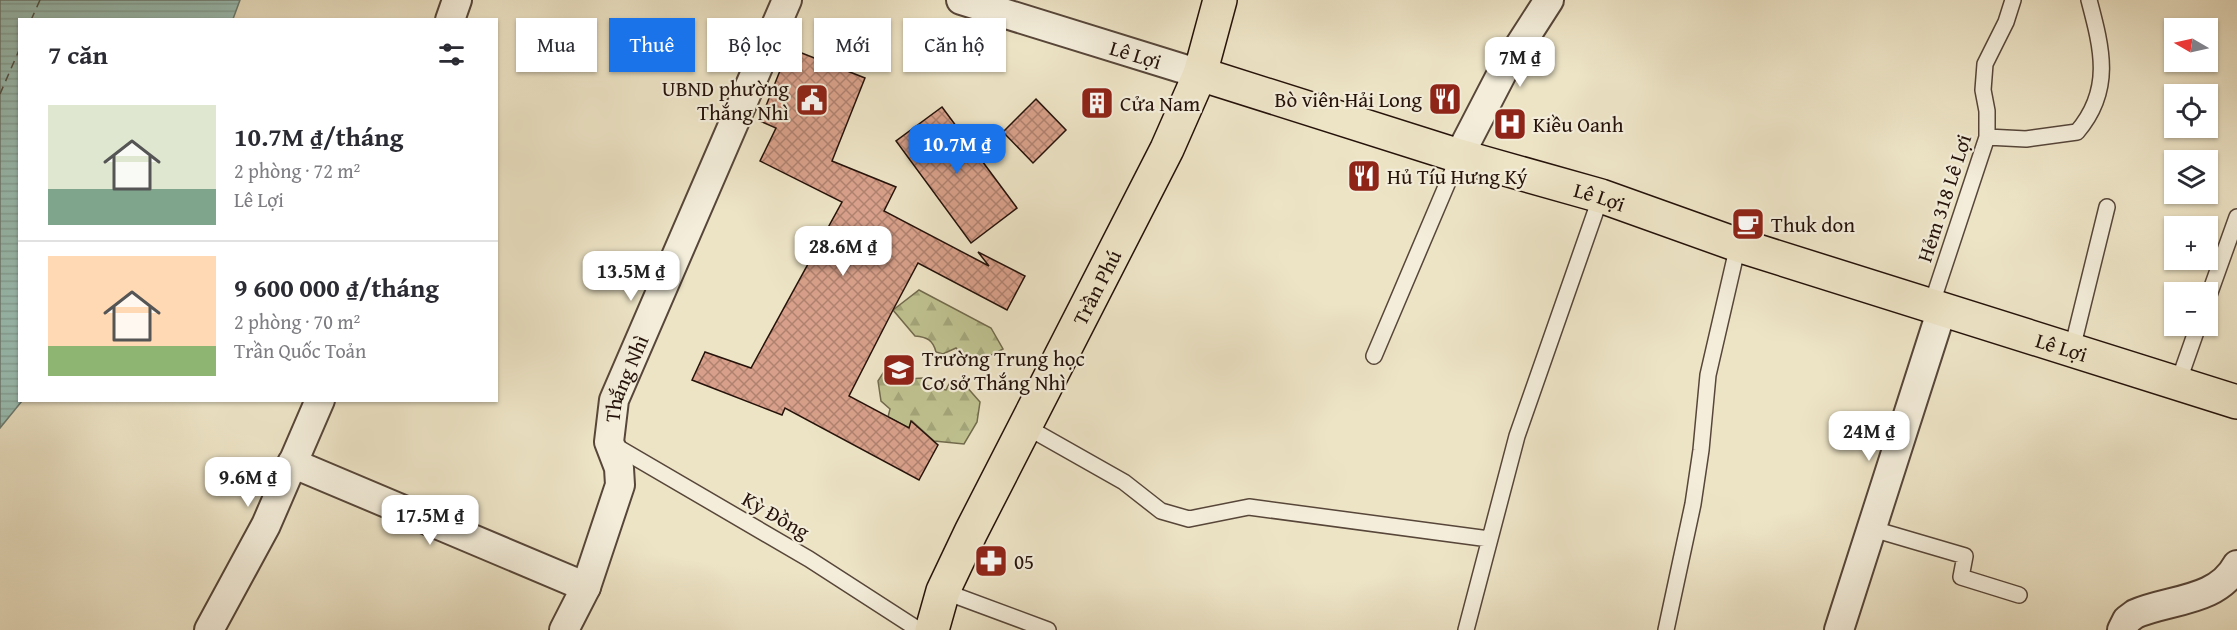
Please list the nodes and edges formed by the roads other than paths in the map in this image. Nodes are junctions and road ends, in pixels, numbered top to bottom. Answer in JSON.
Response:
{"nodes":[{"id":1,"x":457,"y":0,"type":"edge"},
{"id":2,"x":787,"y":0,"type":"edge"},
{"id":3,"x":962,"y":0,"type":"edge"},
{"id":4,"x":1221,"y":0,"type":"edge"},
{"id":5,"x":1549,"y":0,"type":"edge"},
{"id":6,"x":2013,"y":0,"type":"edge"},
{"id":7,"x":2089,"y":0,"type":"edge"},
{"id":8,"x":451,"y":18,"type":"edge"},
{"id":9,"x":1200,"y":74,"type":"junction"},
{"id":10,"x":1987,"y":137,"type":"junction"},
{"id":11,"x":1459,"y":156,"type":"junction"},
{"id":12,"x":1601,"y":196,"type":"junction"},
{"id":13,"x":2107,"y":207,"type":"dead end"},
{"id":14,"x":2237,"y":217,"type":"edge"},
{"id":15,"x":1738,"y":244,"type":"junction"},
{"id":16,"x":2214,"y":282,"type":"edge"},
{"id":17,"x":1937,"y":307,"type":"junction"},
{"id":18,"x":2194,"y":336,"type":"edge"},
{"id":19,"x":2072,"y":349,"type":"junction"},
{"id":20,"x":1374,"y":356,"type":"dead end"},
{"id":21,"x":2178,"y":383,"type":"junction"},
{"id":22,"x":319,"y":402,"type":"edge"},
{"id":23,"x":2237,"y":402,"type":"edge"},
{"id":24,"x":1025,"y":426,"type":"junction"},
{"id":25,"x":609,"y":442,"type":"junction"},
{"id":26,"x":292,"y":463,"type":"junction"},
{"id":27,"x":1873,"y":529,"type":"junction"},
{"id":28,"x":1489,"y":539,"type":"junction"},
{"id":29,"x":2237,"y":565,"type":"edge"},
{"id":30,"x":585,"y":587,"type":"junction"},
{"id":31,"x":943,"y":591,"type":"junction"},
{"id":32,"x":2019,"y":595,"type":"dead end"},
{"id":33,"x":209,"y":630,"type":"edge"},
{"id":34,"x":564,"y":630,"type":"edge"},
{"id":35,"x":919,"y":630,"type":"edge"},
{"id":36,"x":932,"y":630,"type":"edge"},
{"id":37,"x":1048,"y":630,"type":"edge"},
{"id":38,"x":1466,"y":630,"type":"edge"},
{"id":39,"x":1666,"y":630,"type":"edge"},
{"id":40,"x":1839,"y":630,"type":"edge"},
{"id":41,"x":2122,"y":630,"type":"edge"}],
"edges":[{"from":1,"to":8,"type":"street"},
{"from":2,"to":25,"type":"street","name":"Thắng Nhì"},
{"from":3,"to":9,"type":"street","name":"Lê Lợi"},
{"from":4,"to":9,"type":"main road","name":"Trần Phú"},
{"from":5,"to":11,"type":"street"},
{"from":6,"to":10,"type":"lane","name":"Hẻm 318 Lê Lợi"},
{"from":7,"to":10,"type":"lane"},
{"from":9,"to":11,"type":"main road","name":"Lê Lợi"},
{"from":9,"to":24,"type":"main road","name":"Trần Phú"},
{"from":10,"to":17,"type":"lane","name":"Hẻm 318 Lê Lợi"},
{"from":11,"to":12,"type":"main road","name":"Lê Lợi"},
{"from":11,"to":20,"type":"lane"},
{"from":12,"to":15,"type":"main road","name":"Lê Lợi"},
{"from":12,"to":28,"type":"lane"},
{"from":13,"to":19,"type":"lane"},
{"from":14,"to":16,"type":"lane"},
{"from":15,"to":17,"type":"main road","name":"Lê Lợi"},
{"from":15,"to":39,"type":"lane"},
{"from":17,"to":19,"type":"main road","name":"Lê Lợi"},
{"from":17,"to":27,"type":"street"},
{"from":18,"to":21,"type":"lane"},
{"from":19,"to":21,"type":"main road","name":"Lê Lợi"},
{"from":21,"to":23,"type":"main road","name":"Lê Lợi"},
{"from":22,"to":26,"type":"street"},
{"from":24,"to":28,"type":"lane"},
{"from":24,"to":31,"type":"main road","name":"Trần Phú"},
{"from":25,"to":30,"type":"street","name":"Thắng Nhì"},
{"from":25,"to":35,"type":"lane","name":"Kỳ Đồng"},
{"from":26,"to":30,"type":"street"},
{"from":26,"to":33,"type":"street"},
{"from":27,"to":32,"type":"lane"},
{"from":27,"to":40,"type":"street"},
{"from":28,"to":38,"type":"lane"},
{"from":29,"to":41,"type":"street"},
{"from":30,"to":34,"type":"street","name":"Thắng Nhì"},
{"from":31,"to":36,"type":"main road","name":"Trần Phú"},
{"from":31,"to":37,"type":"lane"}]}
